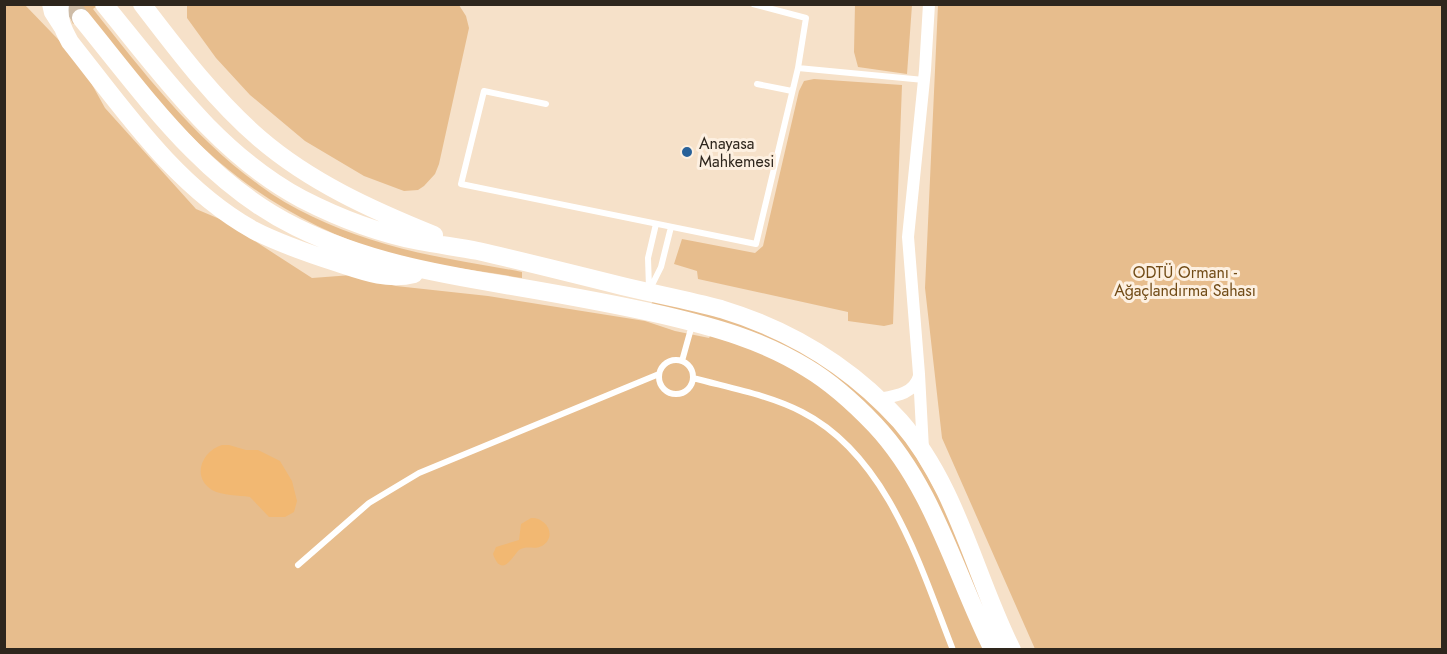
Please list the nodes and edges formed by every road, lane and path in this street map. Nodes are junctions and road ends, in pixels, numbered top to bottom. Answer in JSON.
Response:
{"nodes":[{"id":1,"x":48,"y":4,"type":"edge"},
{"id":2,"x":60,"y":4,"type":"edge"},
{"id":3,"x":104,"y":4,"type":"edge"},
{"id":4,"x":142,"y":4,"type":"edge"},
{"id":5,"x":753,"y":4,"type":"edge"},
{"id":6,"x":929,"y":4,"type":"edge"},
{"id":7,"x":81,"y":18,"type":"tunnel mouth"},
{"id":8,"x":70,"y":42,"type":"junction"},
{"id":9,"x":798,"y":68,"type":"junction"},
{"id":10,"x":924,"y":80,"type":"junction"},
{"id":11,"x":757,"y":84,"type":"dead end"},
{"id":12,"x":792,"y":91,"type":"junction"},
{"id":13,"x":546,"y":104,"type":"dead end"},
{"id":14,"x":656,"y":224,"type":"junction"},
{"id":15,"x":671,"y":227,"type":"junction"},
{"id":16,"x":475,"y":251,"type":"junction"},
{"id":17,"x":424,"y":271,"type":"junction"},
{"id":18,"x":649,"y":292,"type":"junction"},
{"id":19,"x":645,"y":311,"type":"junction"},
{"id":20,"x":693,"y":322,"type":"junction"},
{"id":21,"x":682,"y":361,"type":"junction"},
{"id":22,"x":919,"y":375,"type":"junction"},
{"id":23,"x":659,"y":376,"type":"junction"},
{"id":24,"x":693,"y":378,"type":"junction"},
{"id":25,"x":878,"y":399,"type":"junction"},
{"id":26,"x":923,"y":451,"type":"junction"},
{"id":27,"x":298,"y":565,"type":"dead end"},
{"id":28,"x":953,"y":650,"type":"edge"},
{"id":29,"x":993,"y":650,"type":"edge"},
{"id":30,"x":1012,"y":650,"type":"edge"}],
"edges":[{"from":1,"to":8,"type":"street"},
{"from":2,"to":8,"type":"main road"},
{"from":3,"to":16,"type":"main road"},
{"from":4,"to":16,"type":"main road"},
{"from":5,"to":9,"type":"lane"},
{"from":6,"to":10,"type":"street"},
{"from":7,"to":17,"type":"main road"},
{"from":8,"to":17,"type":"main road"},
{"from":9,"to":10,"type":"lane"},
{"from":9,"to":12,"type":"lane"},
{"from":10,"to":22,"type":"street"},
{"from":11,"to":12,"type":"lane"},
{"from":12,"to":15,"type":"lane"},
{"from":13,"to":14,"type":"lane"},
{"from":14,"to":15,"type":"lane"},
{"from":14,"to":18,"type":"lane"},
{"from":15,"to":18,"type":"lane"},
{"from":16,"to":18,"type":"main road"},
{"from":17,"to":19,"type":"main road"},
{"from":18,"to":19,"type":"main road"},
{"from":18,"to":25,"type":"main road"},
{"from":19,"to":20,"type":"main road"},
{"from":20,"to":21,"type":"lane"},
{"from":20,"to":29,"type":"main road"},
{"from":21,"to":23,"type":"lane"},
{"from":21,"to":24,"type":"lane"},
{"from":22,"to":25,"type":"street"},
{"from":22,"to":26,"type":"street"},
{"from":23,"to":24,"type":"lane"},
{"from":23,"to":27,"type":"lane"},
{"from":24,"to":28,"type":"lane"},
{"from":25,"to":26,"type":"main road"},
{"from":26,"to":30,"type":"main road"}]}
